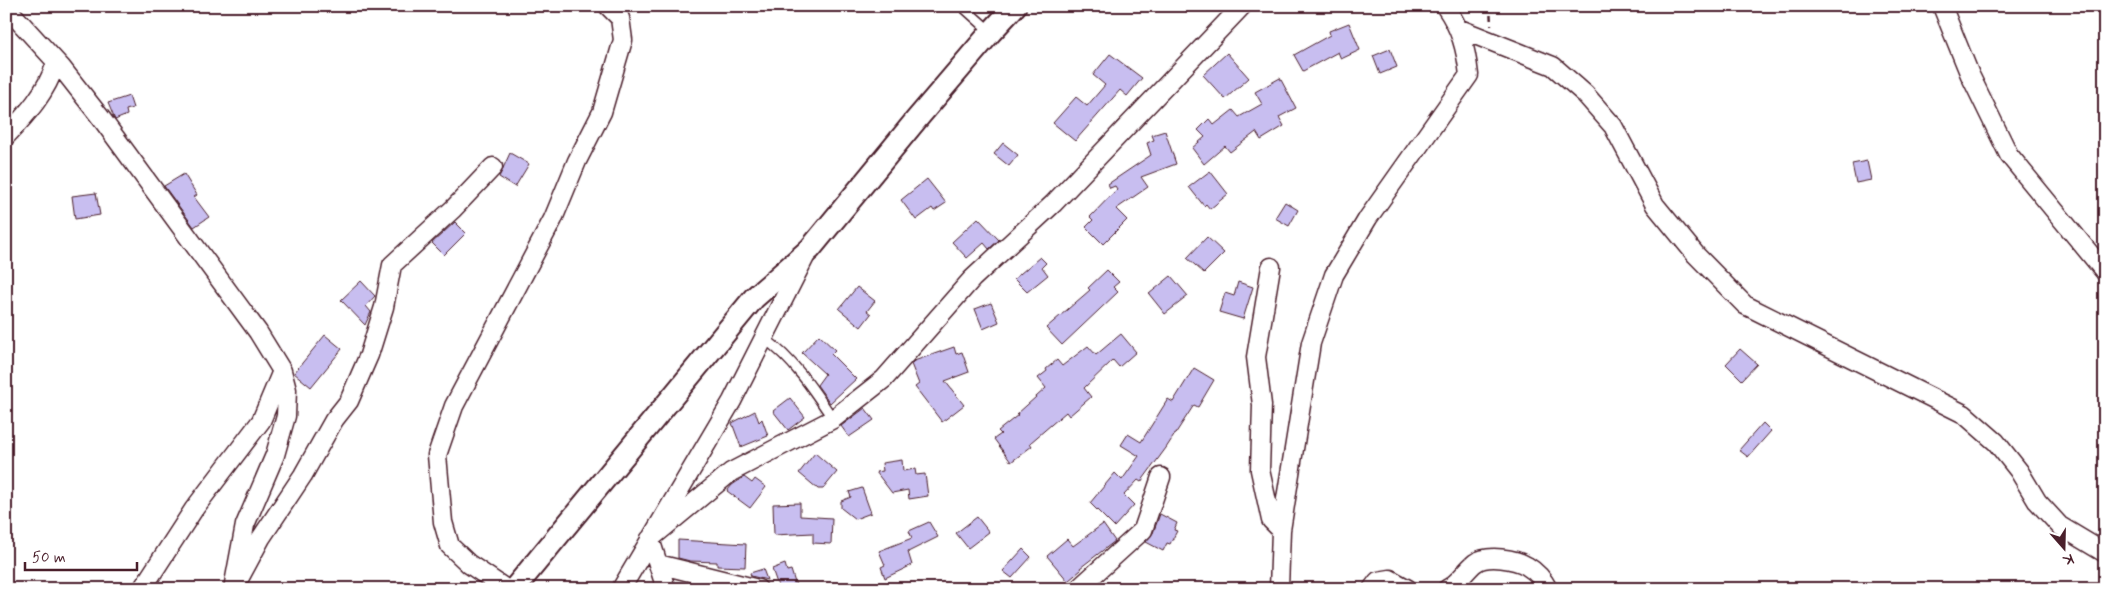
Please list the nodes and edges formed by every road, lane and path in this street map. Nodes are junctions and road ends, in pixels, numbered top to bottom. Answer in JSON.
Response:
{"nodes":[{"id":1,"x":608,"y":6,"type":"edge"},
{"id":2,"x":962,"y":6,"type":"edge"},
{"id":3,"x":1015,"y":6,"type":"edge"},
{"id":4,"x":1242,"y":6,"type":"edge"},
{"id":5,"x":1445,"y":6,"type":"edge"},
{"id":6,"x":1942,"y":6,"type":"edge"},
{"id":7,"x":6,"y":7,"type":"edge"},
{"id":8,"x":1460,"y":29,"type":"junction"},
{"id":9,"x":991,"y":32,"type":"junction"},
{"id":10,"x":56,"y":62,"type":"junction"},
{"id":11,"x":6,"y":136,"type":"edge"},
{"id":12,"x":493,"y":167,"type":"dead end"},
{"id":13,"x":810,"y":248,"type":"junction"},
{"id":14,"x":1271,"y":267,"type":"dead end"},
{"id":15,"x":2105,"y":272,"type":"edge"},
{"id":16,"x":764,"y":338,"type":"junction"},
{"id":17,"x":282,"y":371,"type":"junction"},
{"id":18,"x":833,"y":419,"type":"junction"},
{"id":19,"x":1161,"y":478,"type":"dead end"},
{"id":20,"x":1281,"y":530,"type":"junction"},
{"id":21,"x":650,"y":539,"type":"junction"},
{"id":22,"x":2105,"y":552,"type":"edge"},
{"id":23,"x":658,"y":564,"type":"junction"},
{"id":24,"x":234,"y":587,"type":"edge"},
{"id":25,"x":142,"y":589,"type":"edge"},
{"id":26,"x":506,"y":589,"type":"edge"},
{"id":27,"x":514,"y":589,"type":"edge"},
{"id":28,"x":621,"y":589,"type":"edge"},
{"id":29,"x":666,"y":589,"type":"edge"},
{"id":30,"x":758,"y":589,"type":"edge"},
{"id":31,"x":1078,"y":589,"type":"edge"},
{"id":32,"x":1279,"y":589,"type":"edge"},
{"id":33,"x":1372,"y":589,"type":"edge"},
{"id":34,"x":1408,"y":589,"type":"edge"},
{"id":35,"x":1447,"y":589,"type":"edge"},
{"id":36,"x":1548,"y":589,"type":"edge"}],
"edges":[{"from":1,"to":26,"type":"street"},
{"from":2,"to":9,"type":"lane"},
{"from":3,"to":9,"type":"street"},
{"from":4,"to":18,"type":"street"},
{"from":5,"to":8,"type":"street"},
{"from":6,"to":15,"type":"street"},
{"from":7,"to":10,"type":"street"},
{"from":8,"to":20,"type":"street"},
{"from":8,"to":22,"type":"street"},
{"from":9,"to":13,"type":"street"},
{"from":10,"to":11,"type":"street"},
{"from":10,"to":17,"type":"street"},
{"from":12,"to":24,"type":"street"},
{"from":13,"to":16,"type":"street"},
{"from":13,"to":27,"type":"street"},
{"from":14,"to":20,"type":"street"},
{"from":16,"to":18,"type":"lane"},
{"from":16,"to":21,"type":"street"},
{"from":17,"to":24,"type":"street"},
{"from":17,"to":25,"type":"street"},
{"from":18,"to":21,"type":"street"},
{"from":19,"to":31,"type":"street"},
{"from":20,"to":32,"type":"street"},
{"from":21,"to":23,"type":"street"},
{"from":21,"to":28,"type":"street"},
{"from":23,"to":29,"type":"street"},
{"from":23,"to":30,"type":"street"},
{"from":33,"to":34,"type":"street"},
{"from":35,"to":36,"type":"street"}]}
